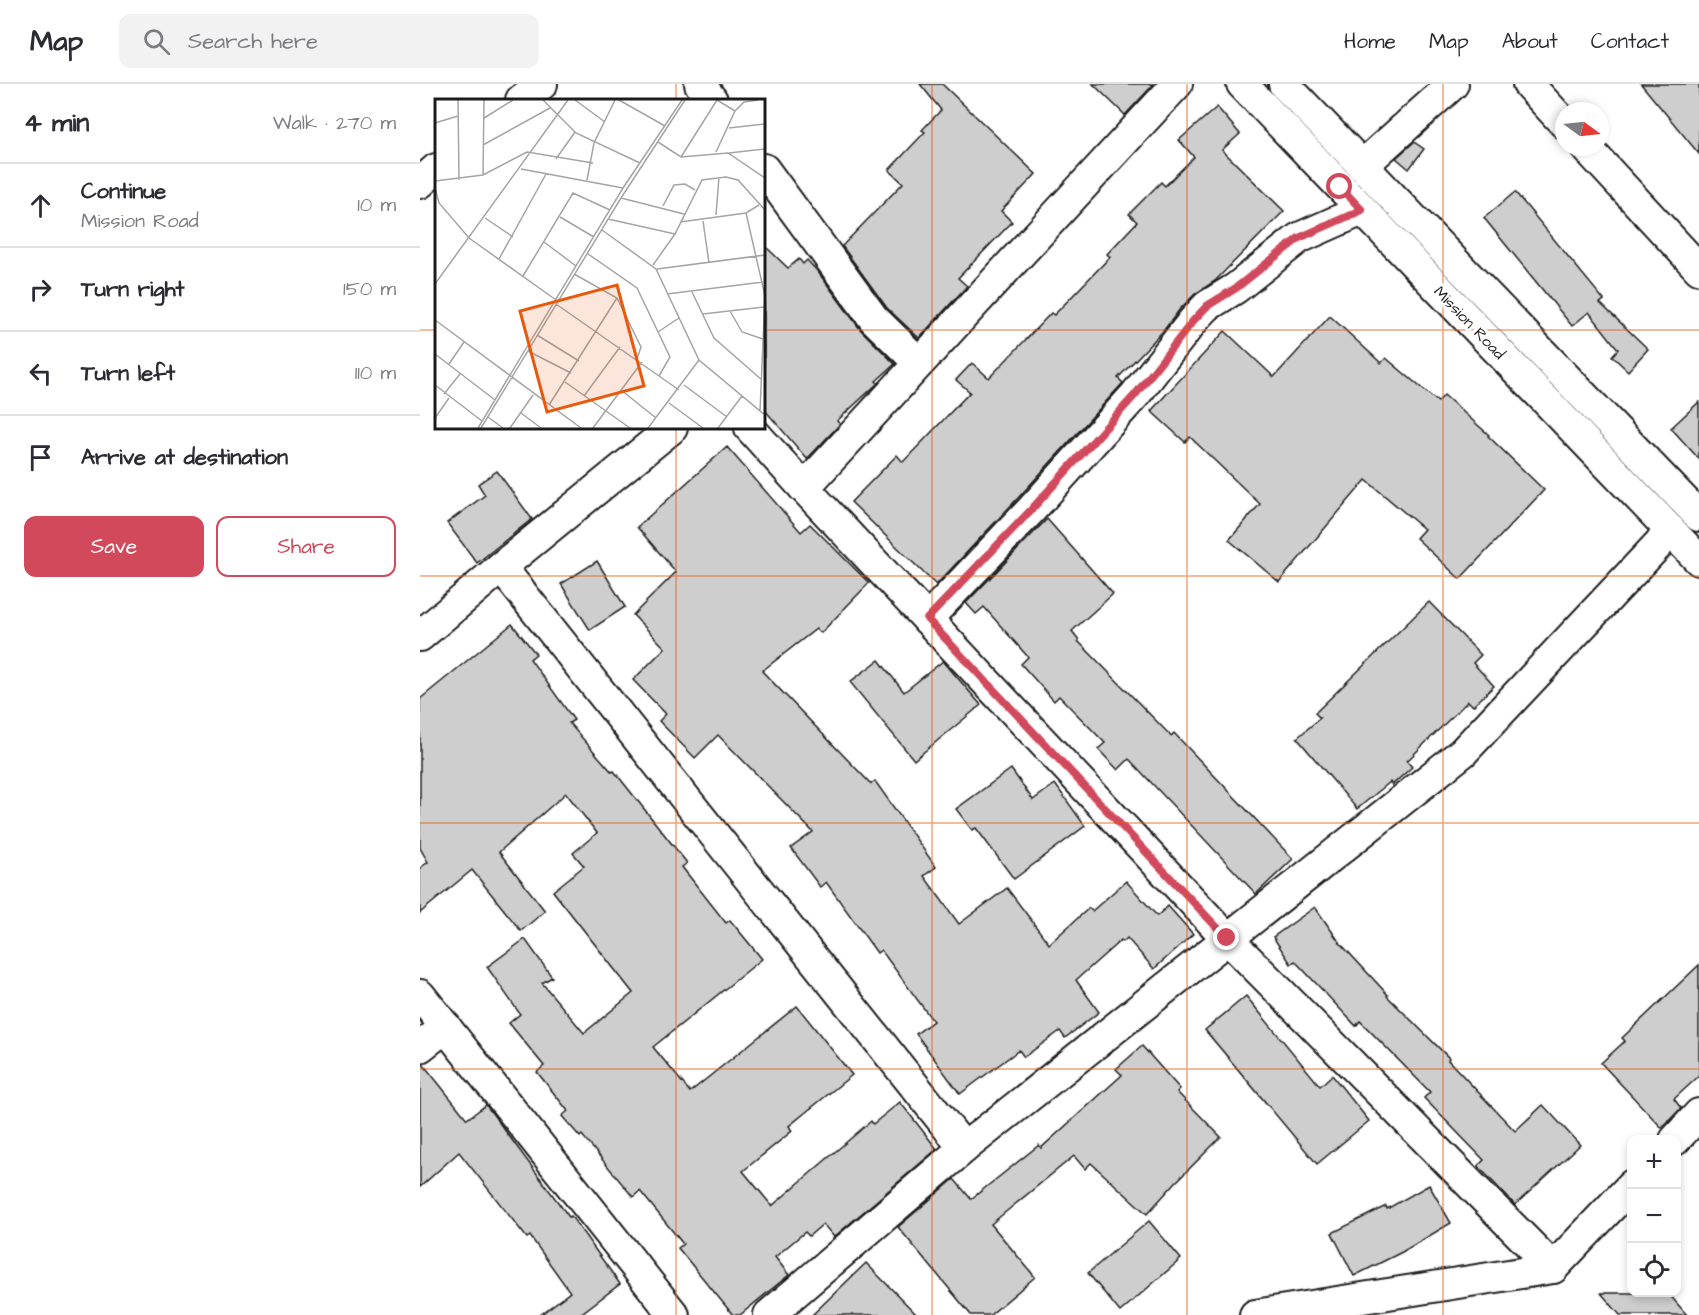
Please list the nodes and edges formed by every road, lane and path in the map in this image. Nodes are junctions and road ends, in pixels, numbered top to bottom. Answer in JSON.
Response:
{"nodes":[{"id":1,"x":542,"y":84,"type":"edge"},
{"id":2,"x":700,"y":84,"type":"edge"},
{"id":3,"x":1177,"y":84,"type":"edge"},
{"id":4,"x":1242,"y":84,"type":"edge"},
{"id":5,"x":1284,"y":84,"type":"edge"},
{"id":6,"x":1453,"y":84,"type":"edge"},
{"id":7,"x":1528,"y":84,"type":"edge"},
{"id":8,"x":522,"y":99,"type":"edge"},
{"id":9,"x":711,"y":99,"type":"edge"},
{"id":10,"x":1555,"y":113,"type":"edge"},
{"id":11,"x":1594,"y":156,"type":"edge"},
{"id":12,"x":1362,"y":166,"type":"junction"},
{"id":13,"x":765,"y":170,"type":"edge"},
{"id":14,"x":435,"y":171,"type":"edge"},
{"id":15,"x":420,"y":183,"type":"edge"},
{"id":16,"x":1362,"y":210,"type":"junction"},
{"id":17,"x":1699,"y":269,"type":"edge"},
{"id":18,"x":919,"y":363,"type":"junction"},
{"id":19,"x":671,"y":429,"type":"edge"},
{"id":20,"x":751,"y":429,"type":"edge"},
{"id":21,"x":804,"y":488,"type":"junction"},
{"id":22,"x":1699,"y":516,"type":"edge"},
{"id":23,"x":1671,"y":531,"type":"junction"},
{"id":24,"x":1699,"y":560,"type":"edge"},
{"id":25,"x":501,"y":567,"type":"junction"},
{"id":26,"x":927,"y":619,"type":"junction"},
{"id":27,"x":420,"y":636,"type":"edge"},
{"id":28,"x":1227,"y":938,"type":"junction"},
{"id":29,"x":420,"y":994,"type":"edge"},
{"id":30,"x":446,"y":1027,"type":"junction"},
{"id":31,"x":420,"y":1047,"type":"edge"},
{"id":32,"x":1699,"y":1114,"type":"edge"},
{"id":33,"x":1680,"y":1135,"type":"edge"},
{"id":34,"x":964,"y":1148,"type":"junction"},
{"id":35,"x":1628,"y":1189,"type":"edge"},
{"id":36,"x":1553,"y":1268,"type":"junction"},
{"id":37,"x":674,"y":1315,"type":"edge"},
{"id":38,"x":770,"y":1315,"type":"edge"},
{"id":39,"x":1255,"y":1315,"type":"edge"}],
"edges":[{"from":1,"to":8,"type":"street"},
{"from":2,"to":9,"type":"street"},
{"from":3,"to":18,"type":"street"},
{"from":4,"to":16,"type":"street","name":"Mission Road"},
{"from":5,"to":12,"type":"street","name":"Mission Road"},
{"from":6,"to":12,"type":"street"},
{"from":7,"to":10,"type":"street"},
{"from":11,"to":17,"type":"street"},
{"from":12,"to":22,"type":"street","name":"Mission Road"},
{"from":13,"to":18,"type":"street"},
{"from":14,"to":15,"type":"street"},
{"from":16,"to":23,"type":"street","name":"Mission Road"},
{"from":16,"to":26,"type":"street"},
{"from":18,"to":21,"type":"street"},
{"from":19,"to":25,"type":"street"},
{"from":20,"to":21,"type":"street"},
{"from":21,"to":26,"type":"street"},
{"from":23,"to":24,"type":"street","name":"Mission Road"},
{"from":23,"to":28,"type":"street"},
{"from":25,"to":27,"type":"street"},
{"from":25,"to":34,"type":"street"},
{"from":26,"to":28,"type":"street"},
{"from":28,"to":34,"type":"street"},
{"from":28,"to":36,"type":"street"},
{"from":29,"to":30,"type":"street"},
{"from":30,"to":31,"type":"street"},
{"from":30,"to":37,"type":"street"},
{"from":32,"to":33,"type":"street"},
{"from":34,"to":38,"type":"street"},
{"from":35,"to":36,"type":"street"},
{"from":36,"to":39,"type":"street"}]}
